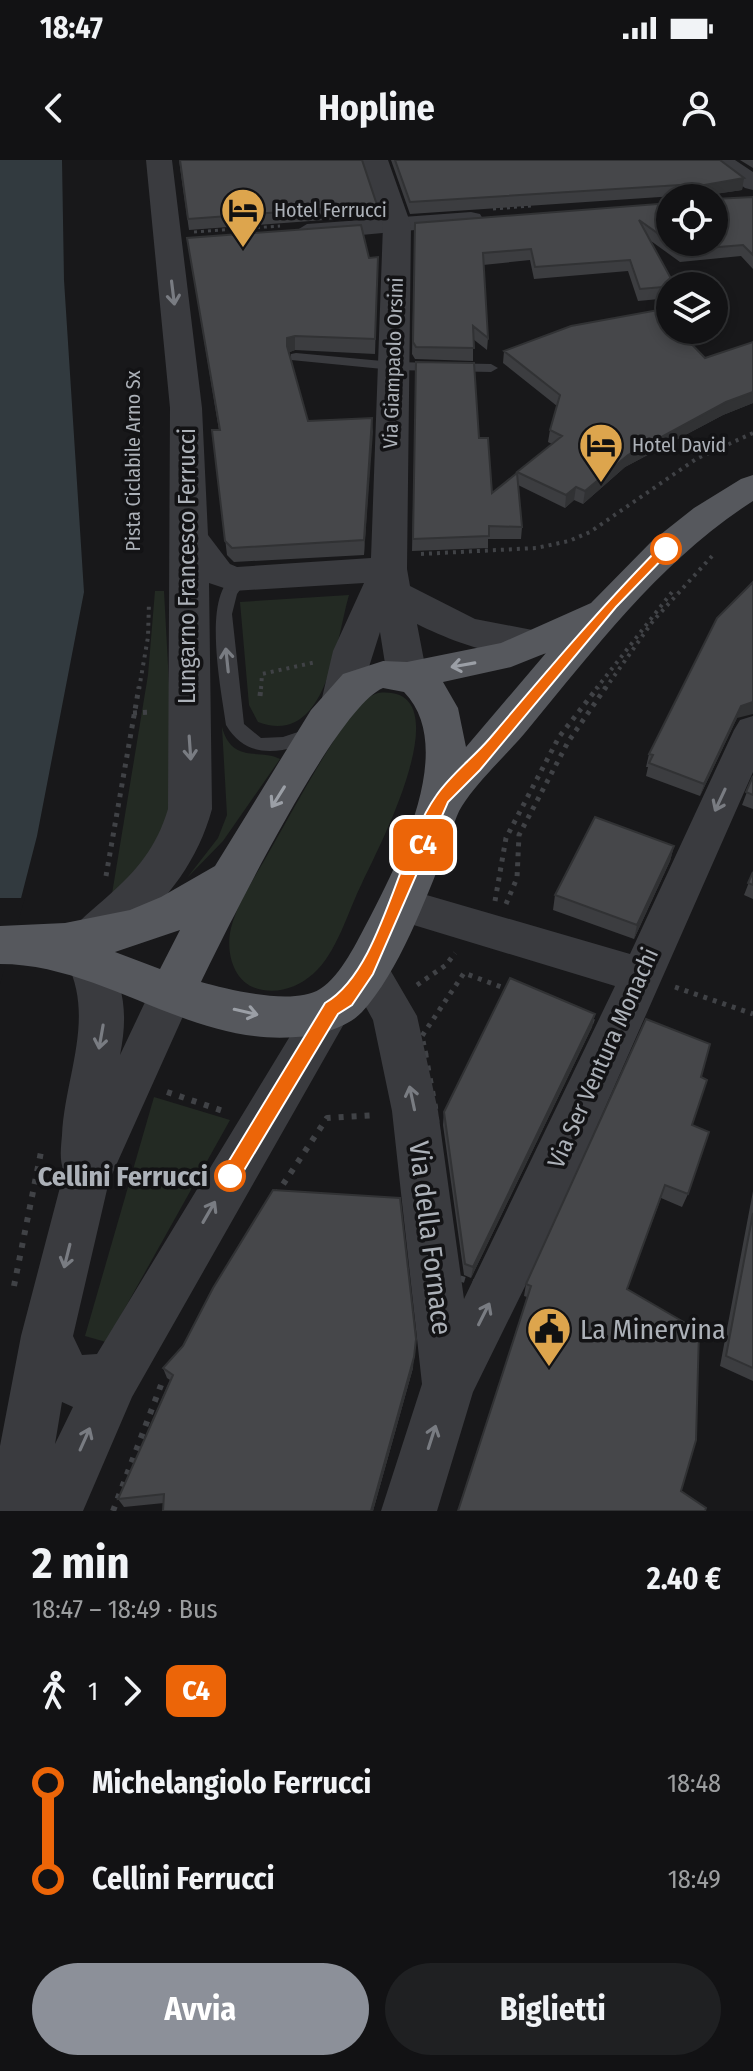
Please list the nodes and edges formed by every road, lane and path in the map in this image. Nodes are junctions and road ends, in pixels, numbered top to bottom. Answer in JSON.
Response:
{"nodes":[{"id":1,"x":159,"y":160,"type":"edge"},
{"id":2,"x":375,"y":160,"type":"edge"},
{"id":3,"x":720,"y":160,"type":"edge"},
{"id":4,"x":753,"y":183,"type":"edge"},
{"id":5,"x":539,"y":205,"type":"edge"},
{"id":6,"x":498,"y":213,"type":"joint"},
{"id":7,"x":397,"y":225,"type":"junction"},
{"id":8,"x":276,"y":234,"type":"edge"},
{"id":9,"x":296,"y":357,"type":"edge"},
{"id":10,"x":393,"y":366,"type":"junction"},
{"id":11,"x":491,"y":368,"type":"dead end"},
{"id":12,"x":753,"y":433,"type":"edge"},
{"id":13,"x":753,"y":486,"type":"edge"},
{"id":14,"x":190,"y":536,"type":"junction"},
{"id":15,"x":711,"y":545,"type":"dead end"},
{"id":16,"x":721,"y":548,"type":"dead end"},
{"id":17,"x":397,"y":572,"type":"junction"},
{"id":18,"x":239,"y":580,"type":"junction"},
{"id":19,"x":149,"y":589,"type":"dead end"},
{"id":20,"x":611,"y":604,"type":"junction"},
{"id":21,"x":539,"y":643,"type":"junction"},
{"id":22,"x":317,"y":662,"type":"dead end"},
{"id":23,"x":407,"y":676,"type":"junction"},
{"id":24,"x":260,"y":705,"type":"dead end"},
{"id":25,"x":164,"y":712,"type":"dead end"},
{"id":26,"x":133,"y":713,"type":"junction"},
{"id":27,"x":331,"y":714,"type":"junction"},
{"id":28,"x":753,"y":730,"type":"edge"},
{"id":29,"x":568,"y":742,"type":"junction"},
{"id":30,"x":442,"y":799,"type":"junction"},
{"id":31,"x":228,"y":880,"type":"junction"},
{"id":32,"x":104,"y":891,"type":"dead end"},
{"id":33,"x":399,"y":904,"type":"junction"},
{"id":34,"x":506,"y":905,"type":"dead end"},
{"id":35,"x":61,"y":948,"type":"edge"},
{"id":36,"x":367,"y":969,"type":"junction"},
{"id":37,"x":640,"y":975,"type":"junction"},
{"id":38,"x":171,"y":994,"type":"junction"},
{"id":39,"x":331,"y":1008,"type":"junction"},
{"id":40,"x":753,"y":1014,"type":"edge"},
{"id":41,"x":152,"y":1088,"type":"dead end"},
{"id":42,"x":233,"y":1114,"type":"dead end"},
{"id":43,"x":327,"y":1118,"type":"dead end"},
{"id":44,"x":43,"y":1140,"type":"dead end"},
{"id":45,"x":291,"y":1144,"type":"dead end"},
{"id":46,"x":304,"y":1151,"type":"junction"},
{"id":47,"x":85,"y":1180,"type":"junction"},
{"id":48,"x":274,"y":1198,"type":"edge"},
{"id":49,"x":12,"y":1292,"type":"dead end"},
{"id":50,"x":47,"y":1336,"type":"junction"},
{"id":51,"x":166,"y":1374,"type":"edge"},
{"id":52,"x":113,"y":1378,"type":"junction"},
{"id":53,"x":449,"y":1384,"type":"junction"},
{"id":54,"x":16,"y":1511,"type":"edge"},
{"id":55,"x":54,"y":1511,"type":"edge"},
{"id":56,"x":113,"y":1511,"type":"edge"},
{"id":57,"x":409,"y":1511,"type":"edge"}],
"edges":[{"from":1,"to":14,"type":"street","name":"Lungarno Francesco Ferrucci","one_way":true},
{"from":2,"to":7,"type":"street","name":"Via Giampaolo Orsini"},
{"from":3,"to":4,"type":"street"},
{"from":5,"to":6,"type":"path"},
{"from":6,"to":7,"type":"street"},
{"from":7,"to":8,"type":"street"},
{"from":7,"to":10,"type":"street","name":"Via Giampaolo Orsini"},
{"from":9,"to":10,"type":"lane"},
{"from":10,"to":11,"type":"lane"},
{"from":10,"to":17,"type":"street","name":"Via Giampaolo Orsini"},
{"from":12,"to":17,"type":"path"},
{"from":13,"to":20,"type":"main road"},
{"from":14,"to":18,"type":"street"},
{"from":14,"to":35,"type":"street","name":"Lungarno Francesco Ferrucci","one_way":true},
{"from":15,"to":29,"type":"path"},
{"from":16,"to":29,"type":"path"},
{"from":17,"to":18,"type":"street"},
{"from":17,"to":21,"type":"street"},
{"from":17,"to":23,"type":"street"},
{"from":17,"to":27,"type":"street"},
{"from":27,"to":18,"type":"lane","one_way":true},
{"from":19,"to":26,"type":"path"},
{"from":20,"to":21,"type":"main road"},
{"from":20,"to":30,"type":"main road"},
{"from":21,"to":23,"type":"main road","one_way":true},
{"from":22,"to":24,"type":"path"},
{"from":23,"to":27,"type":"main road"},
{"from":23,"to":30,"type":"main road"},
{"from":25,"to":26,"type":"path"},
{"from":26,"to":32,"type":"path"},
{"from":27,"to":31,"type":"main road","one_way":true},
{"from":28,"to":37,"type":"street","name":"Via Ser Ventura Monachi","one_way":true},
{"from":29,"to":34,"type":"path"},
{"from":30,"to":33,"type":"main road"},
{"from":31,"to":35,"type":"main road"},
{"from":31,"to":38,"type":"main road"},
{"from":33,"to":36,"type":"main road"},
{"from":33,"to":37,"type":"street"},
{"from":35,"to":38,"type":"main road"},
{"from":35,"to":47,"type":"street","one_way":true},
{"from":36,"to":39,"type":"main road"},
{"from":53,"to":36,"type":"street","name":"Via della Fornace","one_way":true},
{"from":37,"to":40,"type":"path"},
{"from":53,"to":37,"type":"street","name":"Via Ser Ventura Monachi","one_way":true},
{"from":38,"to":39,"type":"main road","one_way":true},
{"from":38,"to":47,"type":"street"},
{"from":52,"to":39,"type":"street","one_way":true},
{"from":41,"to":42,"type":"path"},
{"from":43,"to":46,"type":"path"},
{"from":44,"to":49,"type":"path"},
{"from":45,"to":46,"type":"path"},
{"from":46,"to":48,"type":"path"},
{"from":47,"to":50,"type":"street","one_way":true},
{"from":50,"to":52,"type":"street"},
{"from":50,"to":54,"type":"street"},
{"from":51,"to":56,"type":"path"},
{"from":55,"to":52,"type":"street","one_way":true},
{"from":57,"to":53,"type":"street","name":"Via della Fornace","one_way":true}]}
